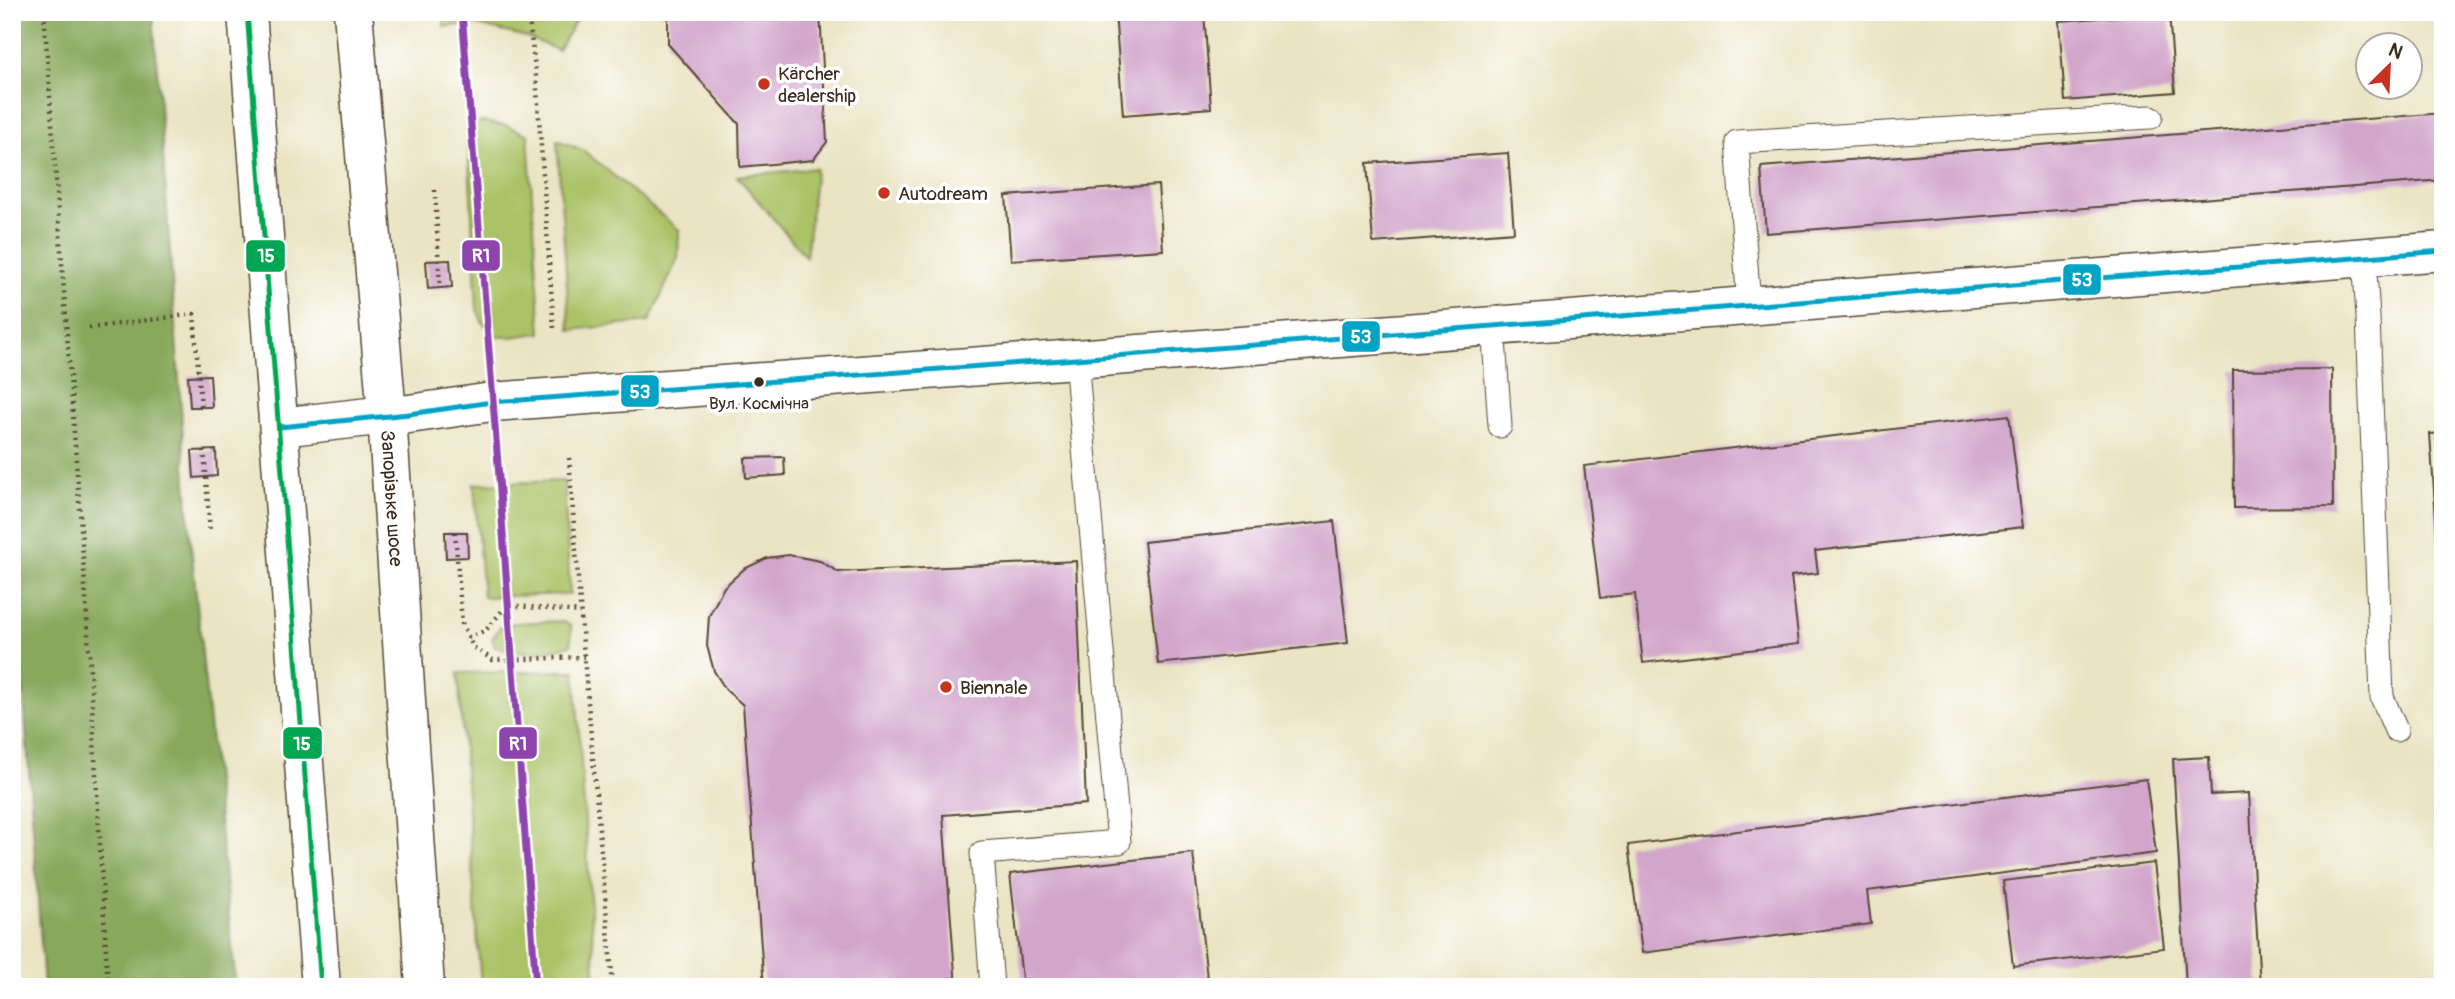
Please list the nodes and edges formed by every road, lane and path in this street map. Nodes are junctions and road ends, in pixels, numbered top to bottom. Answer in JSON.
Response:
{"nodes":[{"id":1,"x":44,"y":12,"type":"edge"},
{"id":2,"x":247,"y":12,"type":"edge"},
{"id":3,"x":353,"y":12,"type":"edge"},
{"id":4,"x":528,"y":12,"type":"edge"},
{"id":5,"x":2151,"y":117,"type":"dead end"},
{"id":6,"x":435,"y":190,"type":"dead end"},
{"id":7,"x":2443,"y":251,"type":"edge"},
{"id":8,"x":2364,"y":257,"type":"junction"},
{"id":9,"x":440,"y":288,"type":"dead end"},
{"id":10,"x":1749,"y":306,"type":"junction"},
{"id":11,"x":1493,"y":325,"type":"junction"},
{"id":12,"x":89,"y":328,"type":"dead end"},
{"id":13,"x":554,"y":330,"type":"dead end"},
{"id":14,"x":1076,"y":359,"type":"junction"},
{"id":15,"x":201,"y":407,"type":"dead end"},
{"id":16,"x":387,"y":415,"type":"junction"},
{"id":17,"x":1500,"y":426,"type":"dead end"},
{"id":18,"x":280,"y":427,"type":"junction"},
{"id":19,"x":204,"y":450,"type":"dead end"},
{"id":20,"x":569,"y":458,"type":"dead end"},
{"id":21,"x":455,"y":532,"type":"dead end"},
{"id":22,"x":210,"y":533,"type":"dead end"},
{"id":23,"x":580,"y":612,"type":"junction"},
{"id":24,"x":468,"y":638,"type":"junction"},
{"id":25,"x":584,"y":657,"type":"junction"},
{"id":26,"x":2396,"y":730,"type":"dead end"},
{"id":27,"x":108,"y":987,"type":"edge"},
{"id":28,"x":321,"y":987,"type":"edge"},
{"id":29,"x":425,"y":987,"type":"edge"},
{"id":30,"x":613,"y":987,"type":"edge"},
{"id":31,"x":992,"y":987,"type":"edge"}],
"edges":[{"from":1,"to":27,"type":"path"},
{"from":2,"to":18,"type":"main road"},
{"from":3,"to":16,"type":"main road","name":"Запорізьке шосе"},
{"from":4,"to":13,"type":"path"},
{"from":5,"to":10,"type":"lane"},
{"from":6,"to":9,"type":"path"},
{"from":7,"to":8,"type":"main road"},
{"from":8,"to":10,"type":"main road"},
{"from":8,"to":26,"type":"lane"},
{"from":10,"to":11,"type":"main road"},
{"from":11,"to":14,"type":"main road"},
{"from":11,"to":17,"type":"lane"},
{"from":12,"to":15,"type":"path"},
{"from":14,"to":16,"type":"main road"},
{"from":14,"to":31,"type":"lane"},
{"from":16,"to":18,"type":"main road"},
{"from":16,"to":29,"type":"main road","name":"Запорізьке шосе"},
{"from":18,"to":28,"type":"main road"},
{"from":19,"to":22,"type":"path"},
{"from":20,"to":23,"type":"path"},
{"from":21,"to":24,"type":"path"},
{"from":23,"to":24,"type":"path"},
{"from":23,"to":25,"type":"path"},
{"from":24,"to":25,"type":"path"},
{"from":25,"to":30,"type":"path"}]}
